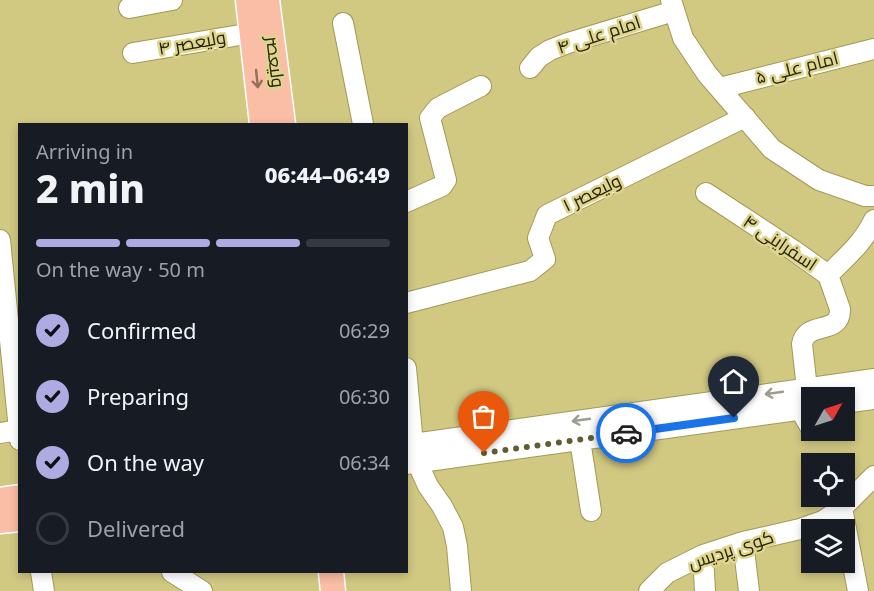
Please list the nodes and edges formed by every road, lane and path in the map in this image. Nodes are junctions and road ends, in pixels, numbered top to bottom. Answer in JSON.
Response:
{"nodes":[{"id":1,"x":172,"y":0,"type":"edge"},
{"id":2,"x":248,"y":0,"type":"edge"},
{"id":3,"x":267,"y":0,"type":"edge"},
{"id":4,"x":672,"y":6,"type":"edge"},
{"id":5,"x":129,"y":8,"type":"dead end"},
{"id":6,"x":343,"y":23,"type":"dead end"},
{"id":7,"x":252,"y":33,"type":"junction"},
{"id":8,"x":874,"y":49,"type":"edge"},
{"id":9,"x":133,"y":53,"type":"dead end"},
{"id":10,"x":530,"y":68,"type":"dead end"},
{"id":11,"x":481,"y":86,"type":"dead end"},
{"id":12,"x":720,"y":88,"type":"junction"},
{"id":13,"x":745,"y":117,"type":"junction"},
{"id":14,"x":262,"y":123,"type":"edge"},
{"id":15,"x":283,"y":123,"type":"edge"},
{"id":16,"x":363,"y":123,"type":"edge"},
{"id":17,"x":706,"y":193,"type":"dead end"},
{"id":18,"x":874,"y":196,"type":"edge"},
{"id":19,"x":408,"y":201,"type":"edge"},
{"id":20,"x":874,"y":220,"type":"edge"},
{"id":21,"x":0,"y":240,"type":"edge"},
{"id":22,"x":2,"y":271,"type":"edge"},
{"id":23,"x":828,"y":275,"type":"junction"},
{"id":24,"x":408,"y":302,"type":"edge"},
{"id":25,"x":874,"y":380,"type":"edge"},
{"id":26,"x":12,"y":383,"type":"edge"},
{"id":27,"x":805,"y":387,"type":"edge"},
{"id":28,"x":852,"y":387,"type":"edge"},
{"id":29,"x":874,"y":399,"type":"edge"},
{"id":30,"x":408,"y":402,"type":"edge"},
{"id":31,"x":855,"y":402,"type":"edge"},
{"id":32,"x":801,"y":403,"type":"edge"},
{"id":33,"x":801,"y":403,"type":"edge"},
{"id":34,"x":13,"y":434,"type":"edge"},
{"id":35,"x":504,"y":440,"type":"junction"},
{"id":36,"x":580,"y":440,"type":"junction"},
{"id":37,"x":411,"y":454,"type":"edge"},
{"id":38,"x":874,"y":476,"type":"edge"},
{"id":39,"x":18,"y":497,"type":"edge"},
{"id":40,"x":0,"y":500,"type":"edge"},
{"id":41,"x":842,"y":508,"type":"junction"},
{"id":42,"x":591,"y":511,"type":"dead end"},
{"id":43,"x":18,"y":519,"type":"edge"},
{"id":44,"x":0,"y":521,"type":"edge"},
{"id":45,"x":743,"y":542,"type":"junction"},
{"id":46,"x":703,"y":555,"type":"junction"},
{"id":47,"x":42,"y":573,"type":"edge"},
{"id":48,"x":174,"y":573,"type":"edge"},
{"id":49,"x":331,"y":573,"type":"edge"},
{"id":50,"x":44,"y":591,"type":"edge"},
{"id":51,"x":202,"y":591,"type":"edge"},
{"id":52,"x":333,"y":591,"type":"edge"},
{"id":53,"x":461,"y":591,"type":"edge"},
{"id":54,"x":649,"y":591,"type":"edge"},
{"id":55,"x":705,"y":591,"type":"edge"},
{"id":56,"x":749,"y":591,"type":"edge"},
{"id":57,"x":858,"y":591,"type":"edge"}],
"edges":[{"from":1,"to":5,"type":"street"},
{"from":2,"to":7,"type":"main road","name":"ولیعصر"},
{"from":3,"to":15,"type":"main road","name":"ولیعصر"},
{"from":4,"to":10,"type":"street","name":"امام علی ۴"},
{"from":4,"to":12,"type":"street"},
{"from":6,"to":16,"type":"street"},
{"from":7,"to":9,"type":"street","name":"ولیعصر ۴"},
{"from":7,"to":14,"type":"main road","name":"ولیعصر","one_way":true},
{"from":8,"to":12,"type":"street","name":"امام علی ۵"},
{"from":11,"to":19,"type":"street"},
{"from":12,"to":13,"type":"street"},
{"from":13,"to":18,"type":"street"},
{"from":13,"to":24,"type":"street","name":"ولیعصر ۱"},
{"from":17,"to":23,"type":"street","name":"اسفراینی ۴"},
{"from":20,"to":23,"type":"street"},
{"from":21,"to":22,"type":"street"},
{"from":22,"to":26,"type":"street"},
{"from":23,"to":27,"type":"street","name":"اسفراینی ۴"},
{"from":25,"to":28,"type":"street"},
{"from":26,"to":34,"type":"street"},
{"from":29,"to":31,"type":"street"},
{"from":30,"to":37,"type":"street"},
{"from":32,"to":36,"type":"street"},
{"from":33,"to":35,"type":"street","one_way":true},
{"from":35,"to":36,"type":"street"},
{"from":35,"to":37,"type":"street"},
{"from":36,"to":42,"type":"street"},
{"from":37,"to":53,"type":"street"},
{"from":38,"to":41,"type":"street","name":"کوی پردیس"},
{"from":39,"to":40,"type":"main road"},
{"from":41,"to":45,"type":"street","name":"کوی پردیس"},
{"from":41,"to":57,"type":"street"},
{"from":43,"to":44,"type":"main road"},
{"from":45,"to":46,"type":"street","name":"کوی پردیس"},
{"from":45,"to":56,"type":"street"},
{"from":46,"to":54,"type":"street","name":"کوی پردیس"},
{"from":46,"to":55,"type":"street"},
{"from":47,"to":50,"type":"street"},
{"from":48,"to":51,"type":"street"},
{"from":49,"to":52,"type":"main road"}]}
